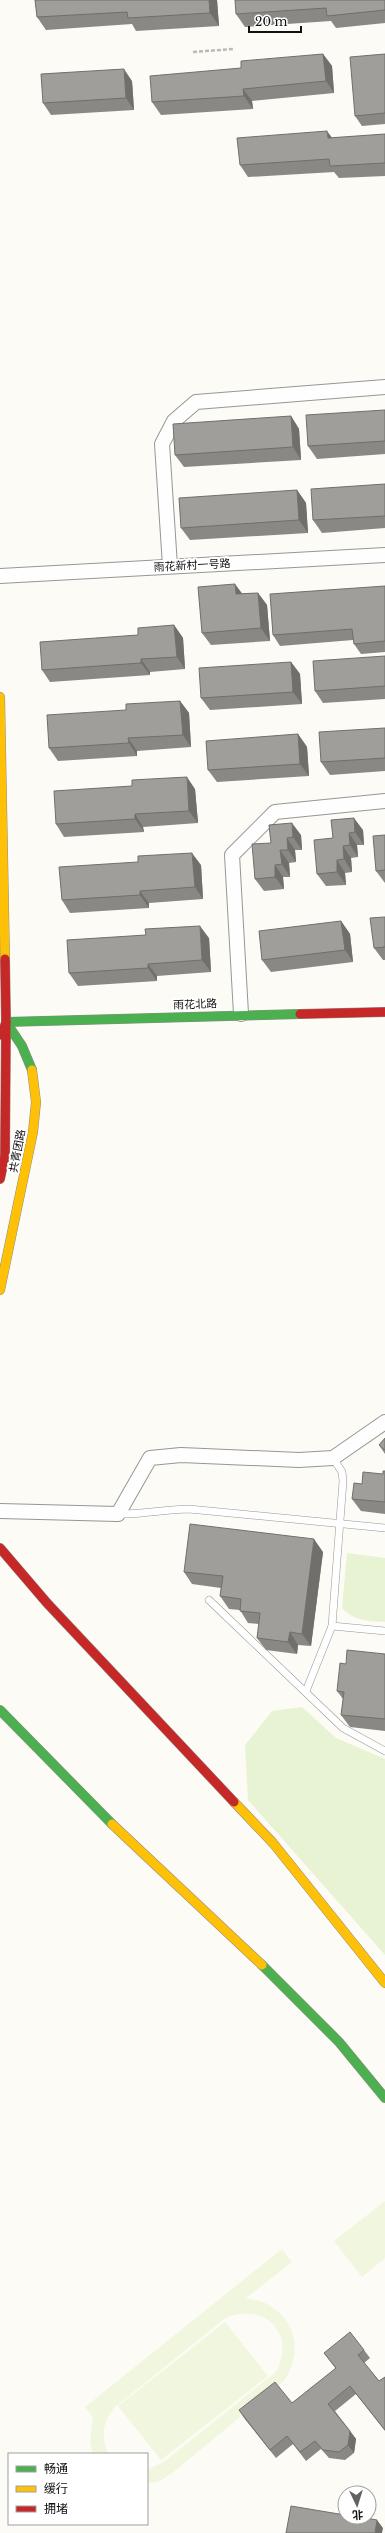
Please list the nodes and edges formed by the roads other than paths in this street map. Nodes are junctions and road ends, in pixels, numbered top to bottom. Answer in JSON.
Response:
{"nodes":[{"id":1,"x":385,"y":387,"type":"edge"},
{"id":2,"x":385,"y":555,"type":"edge"},
{"id":3,"x":170,"y":566,"type":"junction"},
{"id":4,"x":0,"y":576,"type":"edge"},
{"id":5,"x":0,"y":697,"type":"edge"},
{"id":6,"x":385,"y":801,"type":"edge"},
{"id":7,"x":385,"y":1012,"type":"edge"},
{"id":8,"x":241,"y":1014,"type":"junction"},
{"id":9,"x":6,"y":1022,"type":"junction"},
{"id":10,"x":0,"y":1044,"type":"edge"},
{"id":11,"x":0,"y":1180,"type":"edge"},
{"id":12,"x":0,"y":1290,"type":"edge"},
{"id":13,"x":385,"y":1422,"type":"edge"},
{"id":14,"x":333,"y":1458,"type":"junction"},
{"id":15,"x":0,"y":1511,"type":"edge"},
{"id":16,"x":118,"y":1514,"type":"junction"},
{"id":17,"x":340,"y":1524,"type":"junction"},
{"id":18,"x":385,"y":1528,"type":"edge"},
{"id":19,"x":0,"y":1548,"type":"edge"},
{"id":20,"x":210,"y":1600,"type":"dead end"},
{"id":21,"x":332,"y":1626,"type":"junction"},
{"id":22,"x":385,"y":1631,"type":"edge"},
{"id":23,"x":306,"y":1691,"type":"junction"},
{"id":24,"x":0,"y":1710,"type":"edge"},
{"id":25,"x":385,"y":1751,"type":"edge"},
{"id":26,"x":385,"y":1984,"type":"edge"},
{"id":27,"x":385,"y":2098,"type":"edge"}],
"edges":[{"from":1,"to":3,"type":"street"},
{"from":2,"to":3,"type":"street","name":"雨花新村一号路"},
{"from":3,"to":4,"type":"street","name":"雨花新村一号路"},
{"from":5,"to":9,"type":"street"},
{"from":6,"to":8,"type":"street"},
{"from":7,"to":8,"type":"street","name":"雨花北路"},
{"from":8,"to":9,"type":"street","name":"雨花北路"},
{"from":9,"to":10,"type":"street"},
{"from":9,"to":11,"type":"street"},
{"from":9,"to":12,"type":"street","name":"共青团路"},
{"from":13,"to":14,"type":"street"},
{"from":14,"to":16,"type":"street"},
{"from":14,"to":17,"type":"lane"},
{"from":15,"to":16,"type":"street"},
{"from":16,"to":17,"type":"lane"},
{"from":17,"to":18,"type":"lane"},
{"from":17,"to":21,"type":"lane"},
{"from":19,"to":26,"type":"street"},
{"from":20,"to":23,"type":"lane"},
{"from":21,"to":22,"type":"lane"},
{"from":21,"to":23,"type":"lane"},
{"from":23,"to":25,"type":"lane"},
{"from":24,"to":27,"type":"street"}]}
